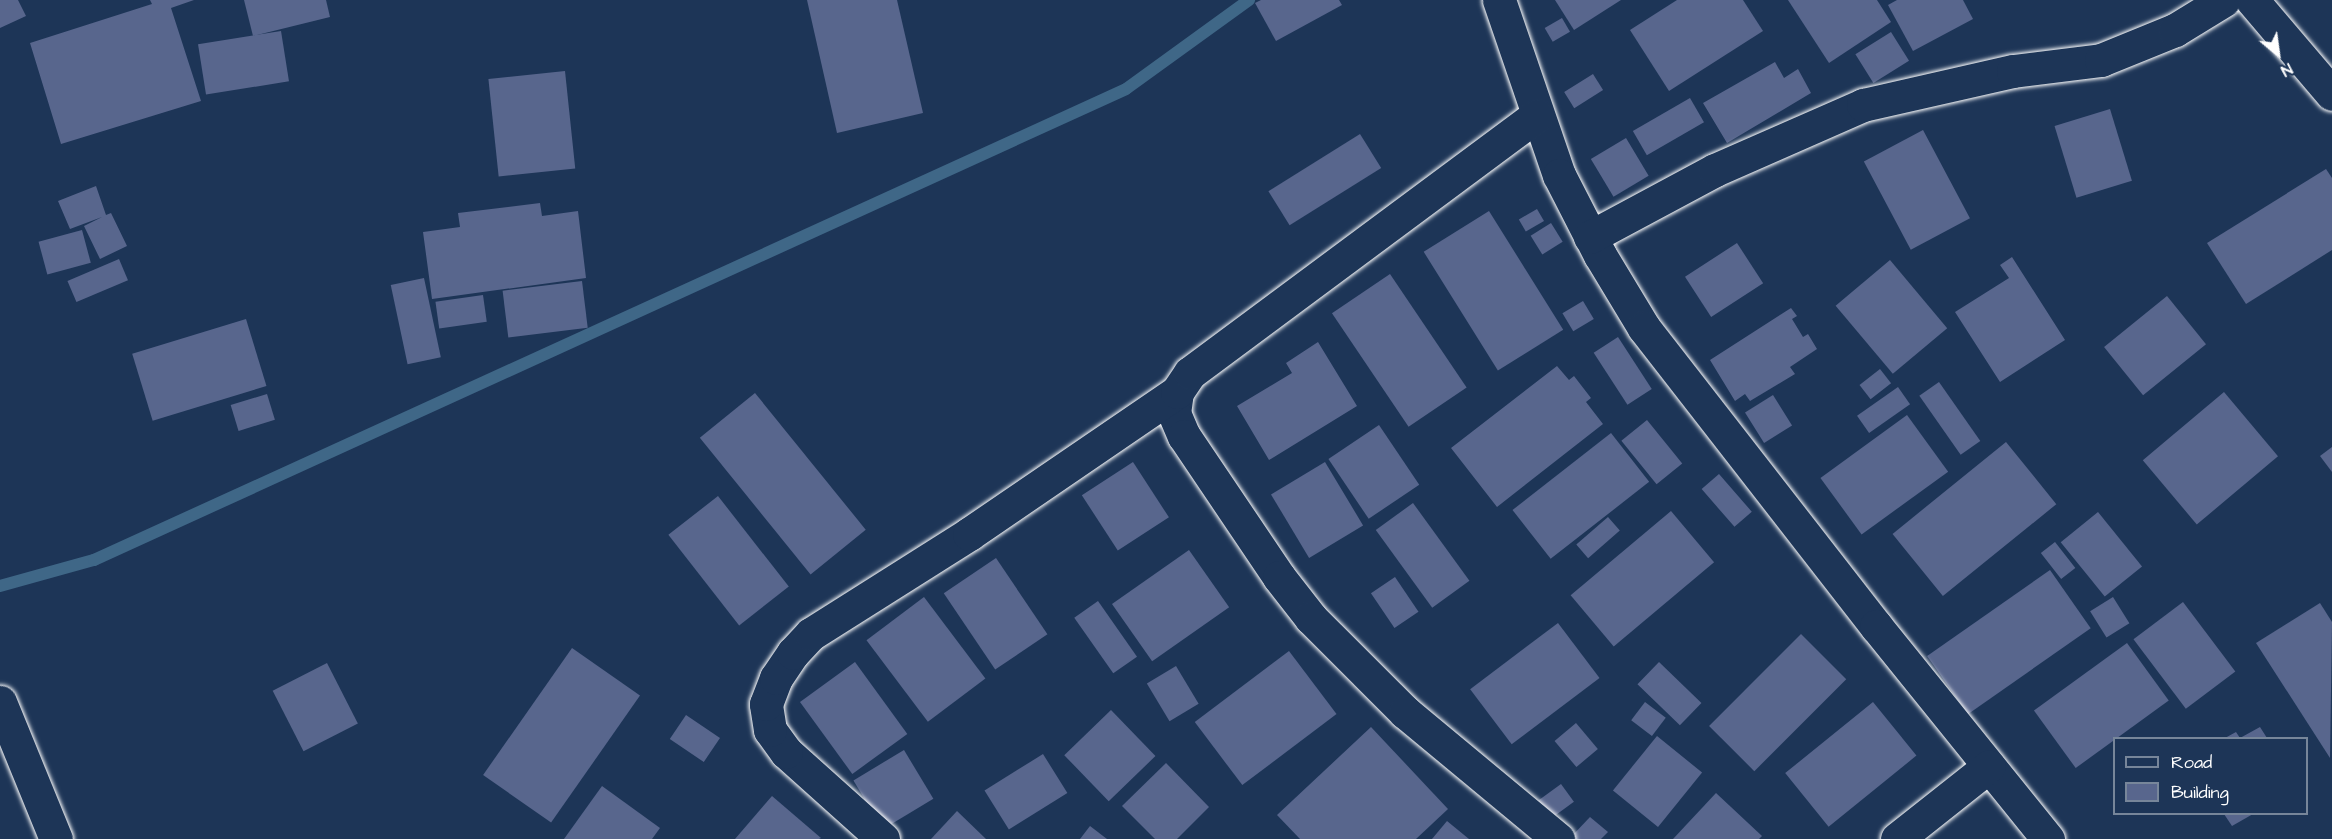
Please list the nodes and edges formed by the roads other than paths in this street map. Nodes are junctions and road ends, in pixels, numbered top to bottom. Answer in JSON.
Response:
{"nodes":[{"id":1,"x":1499,"y":0,"type":"edge"},
{"id":2,"x":2224,"y":0,"type":"edge"},
{"id":3,"x":2252,"y":0,"type":"edge"},
{"id":4,"x":2332,"y":94,"type":"edge"},
{"id":5,"x":1537,"y":115,"type":"junction"},
{"id":6,"x":1590,"y":237,"type":"junction"},
{"id":7,"x":1177,"y":392,"type":"junction"},
{"id":8,"x":0,"y":702,"type":"edge"},
{"id":9,"x":1989,"y":765,"type":"junction"},
{"id":10,"x":56,"y":839,"type":"edge"},
{"id":11,"x":883,"y":839,"type":"edge"},
{"id":12,"x":1558,"y":839,"type":"edge"},
{"id":13,"x":1898,"y":839,"type":"edge"},
{"id":14,"x":2048,"y":839,"type":"edge"}],
"edges":[{"from":1,"to":5,"type":"street"},
{"from":2,"to":6,"type":"street"},
{"from":3,"to":4,"type":"street"},
{"from":5,"to":6,"type":"street"},
{"from":5,"to":7,"type":"street"},
{"from":6,"to":9,"type":"street"},
{"from":7,"to":11,"type":"street"},
{"from":7,"to":12,"type":"street"},
{"from":8,"to":10,"type":"street"},
{"from":9,"to":13,"type":"street"},
{"from":9,"to":14,"type":"street"}]}
